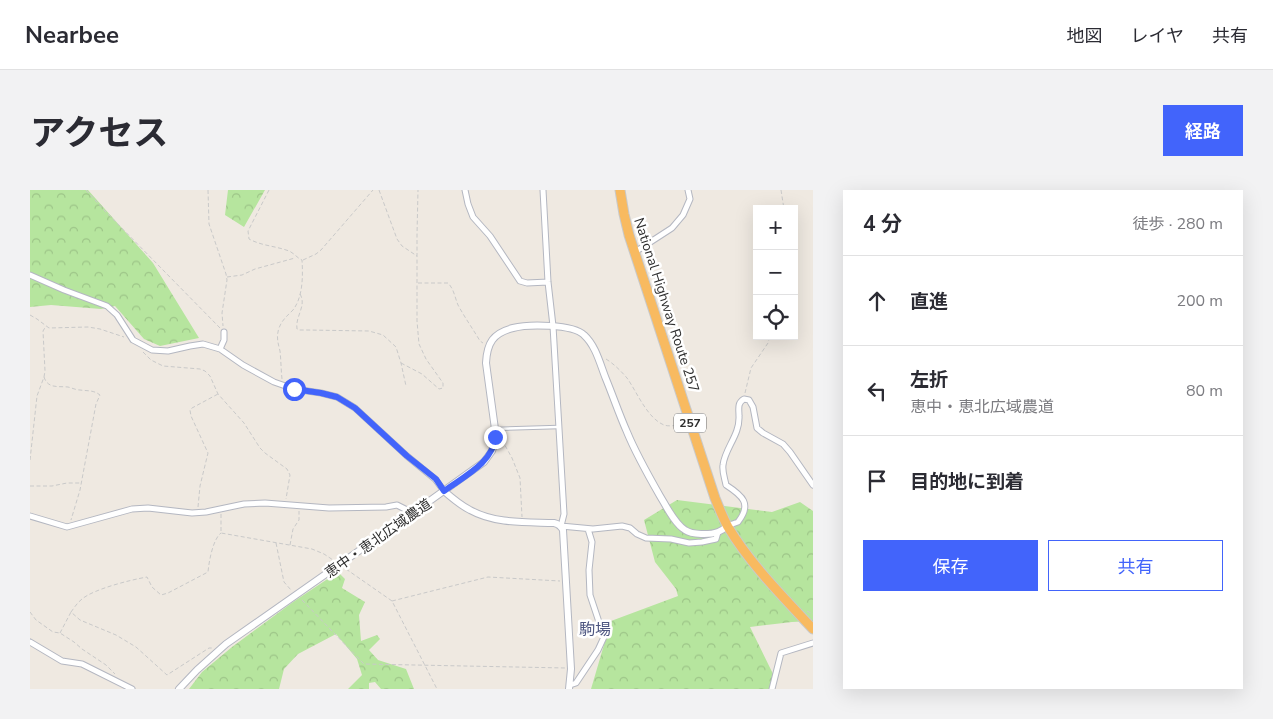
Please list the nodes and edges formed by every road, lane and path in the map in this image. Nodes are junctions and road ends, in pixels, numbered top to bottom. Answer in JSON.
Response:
{"nodes":[{"id":1,"x":86,"y":190,"type":"edge"},
{"id":2,"x":208,"y":190,"type":"edge"},
{"id":3,"x":269,"y":190,"type":"edge"},
{"id":4,"x":373,"y":190,"type":"edge"},
{"id":5,"x":379,"y":190,"type":"edge"},
{"id":6,"x":418,"y":190,"type":"edge"},
{"id":7,"x":465,"y":190,"type":"edge"},
{"id":8,"x":543,"y":190,"type":"edge"},
{"id":9,"x":620,"y":190,"type":"edge"},
{"id":10,"x":688,"y":190,"type":"edge"},
{"id":11,"x":781,"y":190,"type":"edge"},
{"id":12,"x":783,"y":205,"type":"edge"},
{"id":13,"x":634,"y":252,"type":"junction"},
{"id":14,"x":417,"y":256,"type":"junction"},
{"id":15,"x":297,"y":258,"type":"junction"},
{"id":16,"x":302,"y":260,"type":"junction"},
{"id":17,"x":30,"y":275,"type":"edge"},
{"id":18,"x":227,"y":277,"type":"junction"},
{"id":19,"x":548,"y":282,"type":"junction"},
{"id":20,"x":417,"y":283,"type":"junction"},
{"id":21,"x":300,"y":294,"type":"junction"},
{"id":22,"x":30,"y":315,"type":"edge"},
{"id":23,"x":46,"y":326,"type":"junction"},
{"id":24,"x":553,"y":326,"type":"junction"},
{"id":25,"x":224,"y":332,"type":"junction"},
{"id":26,"x":132,"y":338,"type":"junction"},
{"id":27,"x":769,"y":340,"type":"edge"},
{"id":28,"x":141,"y":344,"type":"junction"},
{"id":29,"x":488,"y":347,"type":"junction"},
{"id":30,"x":220,"y":349,"type":"junction"},
{"id":31,"x":598,"y":358,"type":"junction"},
{"id":32,"x":401,"y":363,"type":"junction"},
{"id":33,"x":44,"y":377,"type":"junction"},
{"id":34,"x":281,"y":385,"type":"junction"},
{"id":35,"x":406,"y":386,"type":"dead end"},
{"id":36,"x":218,"y":394,"type":"junction"},
{"id":37,"x":744,"y":399,"type":"junction"},
{"id":38,"x":690,"y":423,"type":"junction"},
{"id":39,"x":559,"y":426,"type":"junction"},
{"id":40,"x":495,"y":429,"type":"junction"},
{"id":41,"x":495,"y":437,"type":"junction"},
{"id":42,"x":30,"y":460,"type":"edge"},
{"id":43,"x":81,"y":483,"type":"junction"},
{"id":44,"x":813,"y":485,"type":"edge"},
{"id":45,"x":30,"y":486,"type":"edge"},
{"id":46,"x":444,"y":491,"type":"junction"},
{"id":47,"x":285,"y":505,"type":"junction"},
{"id":48,"x":300,"y":506,"type":"junction"},
{"id":49,"x":221,"y":508,"type":"junction"},
{"id":50,"x":197,"y":512,"type":"junction"},
{"id":51,"x":410,"y":515,"type":"junction"},
{"id":52,"x":30,"y":516,"type":"edge"},
{"id":53,"x":522,"y":522,"type":"junction"},
{"id":54,"x":70,"y":526,"type":"junction"},
{"id":55,"x":561,"y":526,"type":"junction"},
{"id":56,"x":728,"y":526,"type":"junction"},
{"id":57,"x":588,"y":529,"type":"junction"},
{"id":58,"x":221,"y":532,"type":"junction"},
{"id":59,"x":718,"y":532,"type":"junction"},
{"id":60,"x":276,"y":543,"type":"junction"},
{"id":61,"x":290,"y":545,"type":"junction"},
{"id":62,"x":333,"y":560,"type":"dead end"},
{"id":63,"x":346,"y":569,"type":"dead end"},
{"id":64,"x":566,"y":582,"type":"junction"},
{"id":65,"x":296,"y":594,"type":"junction"},
{"id":66,"x":392,"y":601,"type":"junction"},
{"id":67,"x":30,"y":612,"type":"edge"},
{"id":68,"x":71,"y":612,"type":"junction"},
{"id":69,"x":813,"y":629,"type":"edge"},
{"id":70,"x":60,"y":633,"type":"junction"},
{"id":71,"x":30,"y":642,"type":"edge"},
{"id":72,"x":813,"y":643,"type":"edge"},
{"id":73,"x":219,"y":650,"type":"junction"},
{"id":74,"x":425,"y":665,"type":"junction"},
{"id":75,"x":571,"y":668,"type":"junction"},
{"id":76,"x":118,"y":682,"type":"junction"},
{"id":77,"x":569,"y":687,"type":"edge"},
{"id":78,"x":132,"y":689,"type":"edge"},
{"id":79,"x":179,"y":689,"type":"edge"},
{"id":80,"x":437,"y":689,"type":"edge"},
{"id":81,"x":772,"y":689,"type":"edge"}],
"edges":[{"from":1,"to":25,"type":"path"},
{"from":2,"to":18,"type":"path"},
{"from":3,"to":15,"type":"path"},
{"from":4,"to":16,"type":"path"},
{"from":5,"to":14,"type":"path"},
{"from":6,"to":14,"type":"path"},
{"from":7,"to":19,"type":"street"},
{"from":8,"to":19,"type":"street"},
{"from":9,"to":13,"type":"highway","name":"National Highway Route 257","number":"257"},
{"from":10,"to":13,"type":"street"},
{"from":11,"to":12,"type":"path"},
{"from":13,"to":38,"type":"highway","name":"National Highway Route 257","number":"257"},
{"from":14,"to":20,"type":"path"},
{"from":15,"to":16,"type":"path"},
{"from":15,"to":18,"type":"path"},
{"from":16,"to":21,"type":"path"},
{"from":17,"to":26,"type":"street"},
{"from":18,"to":25,"type":"path"},
{"from":19,"to":24,"type":"street"},
{"from":20,"to":29,"type":"path"},
{"from":20,"to":32,"type":"path"},
{"from":21,"to":32,"type":"path"},
{"from":21,"to":34,"type":"path"},
{"from":22,"to":23,"type":"path"},
{"from":23,"to":26,"type":"path"},
{"from":23,"to":33,"type":"path"},
{"from":24,"to":29,"type":"street"},
{"from":24,"to":31,"type":"street"},
{"from":24,"to":39,"type":"street"},
{"from":25,"to":30,"type":"street"},
{"from":26,"to":28,"type":"street"},
{"from":27,"to":37,"type":"path"},
{"from":28,"to":30,"type":"street"},
{"from":28,"to":36,"type":"path"},
{"from":29,"to":40,"type":"street","name":"恵中・恵北広域農道"},
{"from":30,"to":34,"type":"street"},
{"from":31,"to":38,"type":"path"},
{"from":31,"to":59,"type":"street"},
{"from":32,"to":35,"type":"path"},
{"from":33,"to":42,"type":"path"},
{"from":33,"to":43,"type":"path"},
{"from":34,"to":46,"type":"street"},
{"from":36,"to":47,"type":"path"},
{"from":36,"to":50,"type":"path"},
{"from":37,"to":44,"type":"street"},
{"from":37,"to":56,"type":"street"},
{"from":38,"to":56,"type":"highway","name":"National Highway Route 257","number":"257"},
{"from":39,"to":40,"type":"lane"},
{"from":39,"to":55,"type":"street"},
{"from":40,"to":41,"type":"street","name":"恵中・恵北広域農道"},
{"from":41,"to":46,"type":"street","name":"恵中・恵北広域農道"},
{"from":41,"to":53,"type":"path"},
{"from":43,"to":45,"type":"path"},
{"from":43,"to":54,"type":"path"},
{"from":46,"to":51,"type":"street","name":"恵中・恵北広域農道"},
{"from":46,"to":53,"type":"street"},
{"from":47,"to":48,"type":"street"},
{"from":47,"to":49,"type":"street"},
{"from":48,"to":51,"type":"street"},
{"from":48,"to":61,"type":"path"},
{"from":49,"to":50,"type":"street"},
{"from":49,"to":58,"type":"path"},
{"from":50,"to":54,"type":"street"},
{"from":51,"to":65,"type":"street","name":"恵中・恵北広域農道"},
{"from":52,"to":54,"type":"street"},
{"from":53,"to":55,"type":"street"},
{"from":55,"to":57,"type":"street"},
{"from":55,"to":64,"type":"street"},
{"from":56,"to":59,"type":"street"},
{"from":56,"to":69,"type":"highway","name":"National Highway Route 257","number":"257"},
{"from":57,"to":59,"type":"street"},
{"from":57,"to":77,"type":"street"},
{"from":58,"to":60,"type":"path"},
{"from":58,"to":68,"type":"path"},
{"from":60,"to":61,"type":"path"},
{"from":60,"to":65,"type":"path"},
{"from":61,"to":62,"type":"path"},
{"from":63,"to":66,"type":"path"},
{"from":64,"to":66,"type":"path"},
{"from":64,"to":75,"type":"street"},
{"from":65,"to":73,"type":"street","name":"恵中・恵北広域農道"},
{"from":65,"to":74,"type":"path"},
{"from":66,"to":74,"type":"path"},
{"from":67,"to":70,"type":"path"},
{"from":68,"to":70,"type":"path"},
{"from":68,"to":73,"type":"path"},
{"from":70,"to":76,"type":"path"},
{"from":71,"to":76,"type":"street"},
{"from":72,"to":81,"type":"street"},
{"from":73,"to":79,"type":"street","name":"恵中・恵北広域農道"},
{"from":74,"to":75,"type":"path"},
{"from":74,"to":80,"type":"path"},
{"from":75,"to":77,"type":"street"},
{"from":76,"to":78,"type":"street"}]}
